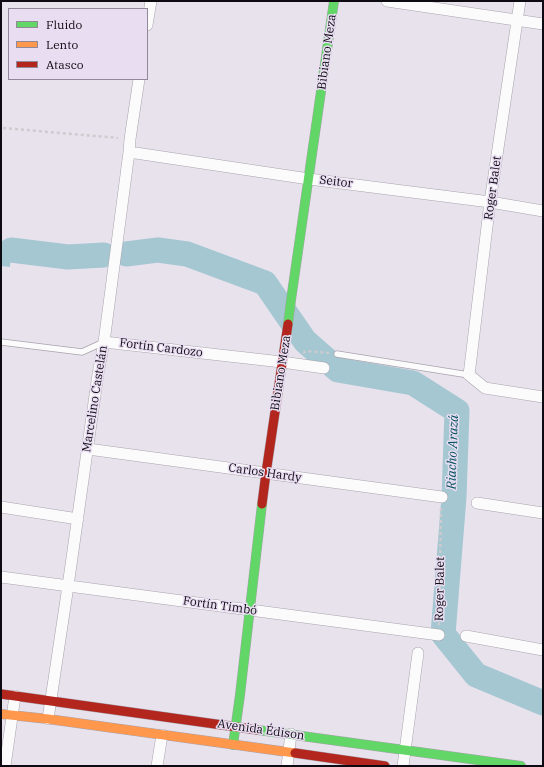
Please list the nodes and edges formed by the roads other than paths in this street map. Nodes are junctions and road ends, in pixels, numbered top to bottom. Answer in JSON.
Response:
{"nodes":[{"id":1,"x":151,"y":1,"type":"edge"},
{"id":2,"x":334,"y":1,"type":"edge"},
{"id":3,"x":387,"y":1,"type":"edge"},
{"id":4,"x":520,"y":1,"type":"edge"},
{"id":5,"x":148,"y":19,"type":"edge"},
{"id":6,"x":517,"y":20,"type":"junction"},
{"id":7,"x":543,"y":24,"type":"edge"},
{"id":8,"x":139,"y":80,"type":"edge"},
{"id":9,"x":129,"y":152,"type":"junction"},
{"id":10,"x":309,"y":179,"type":"junction"},
{"id":11,"x":490,"y":202,"type":"junction"},
{"id":12,"x":543,"y":211,"type":"edge"},
{"id":13,"x":1,"y":342,"type":"edge"},
{"id":14,"x":104,"y":342,"type":"junction"},
{"id":15,"x":337,"y":354,"type":"dead end"},
{"id":16,"x":282,"y":362,"type":"junction"},
{"id":17,"x":324,"y":368,"type":"dead end"},
{"id":18,"x":468,"y":375,"type":"junction"},
{"id":19,"x":543,"y":397,"type":"edge"},
{"id":20,"x":88,"y":449,"type":"junction"},
{"id":21,"x":266,"y":473,"type":"junction"},
{"id":22,"x":442,"y":497,"type":"road end"},
{"id":23,"x":477,"y":503,"type":"dead end"},
{"id":24,"x":1,"y":507,"type":"edge"},
{"id":25,"x":543,"y":513,"type":"edge"},
{"id":26,"x":78,"y":520,"type":"junction"},
{"id":27,"x":1,"y":577,"type":"edge"},
{"id":28,"x":68,"y":586,"type":"junction"},
{"id":29,"x":250,"y":610,"type":"junction"},
{"id":30,"x":439,"y":635,"type":"road end"},
{"id":31,"x":466,"y":636,"type":"dead end"},
{"id":32,"x":543,"y":650,"type":"edge"},
{"id":33,"x":418,"y":653,"type":"dead end"},
{"id":34,"x":1,"y":694,"type":"edge"},
{"id":35,"x":15,"y":696,"type":"junction"},
{"id":36,"x":51,"y":701,"type":"junction"},
{"id":37,"x":7,"y":715,"type":"edge"},
{"id":38,"x":48,"y":719,"type":"junction"},
{"id":39,"x":235,"y":726,"type":"junction"},
{"id":40,"x":291,"y":734,"type":"junction"},
{"id":41,"x":162,"y":735,"type":"junction"},
{"id":42,"x":232,"y":745,"type":"junction"},
{"id":43,"x":404,"y":750,"type":"junction"},
{"id":44,"x":289,"y":752,"type":"junction"},
{"id":45,"x":6,"y":766,"type":"edge"},
{"id":46,"x":157,"y":766,"type":"edge"},
{"id":47,"x":287,"y":766,"type":"edge"},
{"id":48,"x":385,"y":766,"type":"edge"},
{"id":49,"x":403,"y":766,"type":"edge"},
{"id":50,"x":521,"y":766,"type":"edge"}],
"edges":[{"from":1,"to":5,"type":"street"},
{"from":2,"to":10,"type":"main road","name":"Bibiano Meza"},
{"from":3,"to":6,"type":"street"},
{"from":4,"to":6,"type":"street","name":"Roger Balet"},
{"from":6,"to":7,"type":"street"},
{"from":6,"to":11,"type":"street","name":"Roger Balet"},
{"from":8,"to":9,"type":"street","name":"Marcelino Castelán"},
{"from":9,"to":10,"type":"street","name":"Seitor"},
{"from":9,"to":14,"type":"street","name":"Marcelino Castelán"},
{"from":10,"to":11,"type":"street","name":"Seitor"},
{"from":10,"to":16,"type":"main road","name":"Bibiano Meza"},
{"from":11,"to":12,"type":"street","name":"Seitor"},
{"from":11,"to":18,"type":"street","name":"Roger Balet"},
{"from":13,"to":14,"type":"lane","name":"Fortín Cardozo"},
{"from":14,"to":16,"type":"street","name":"Fortín Cardozo"},
{"from":14,"to":20,"type":"street","name":"Marcelino Castelán"},
{"from":15,"to":18,"type":"lane"},
{"from":16,"to":17,"type":"street","name":"Fortín Cardozo"},
{"from":16,"to":21,"type":"main road","name":"Bibiano Meza"},
{"from":18,"to":19,"type":"street"},
{"from":20,"to":21,"type":"street","name":"Carlos Hardy"},
{"from":20,"to":26,"type":"street","name":"Marcelino Castelán"},
{"from":21,"to":22,"type":"street","name":"Carlos Hardy"},
{"from":21,"to":29,"type":"main road","name":"Bibiano Meza"},
{"from":23,"to":25,"type":"street"},
{"from":24,"to":26,"type":"street"},
{"from":26,"to":28,"type":"street","name":"Marcelino Castelán"},
{"from":27,"to":28,"type":"street","name":"Fortín Timbó"},
{"from":28,"to":29,"type":"street","name":"Fortín Timbó"},
{"from":28,"to":36,"type":"street","name":"Marcelino Castelán"},
{"from":29,"to":30,"type":"street","name":"Fortín Timbó"},
{"from":29,"to":39,"type":"main road","name":"Bibiano Meza"},
{"from":31,"to":32,"type":"street"},
{"from":33,"to":43,"type":"street"},
{"from":34,"to":35,"type":"main road","name":"Avenida Édison"},
{"from":35,"to":36,"type":"main road","name":"Avenida Édison"},
{"from":35,"to":37,"type":"street"},
{"from":36,"to":38,"type":"street","name":"Marcelino Castelán"},
{"from":36,"to":39,"type":"main road","name":"Avenida Édison"},
{"from":37,"to":38,"type":"main road","name":"Avenida Édison"},
{"from":37,"to":45,"type":"street"},
{"from":38,"to":41,"type":"main road","name":"Avenida Édison"},
{"from":39,"to":40,"type":"main road","name":"Avenida Édison"},
{"from":39,"to":42,"type":"main road","name":"Bibiano Meza"},
{"from":40,"to":43,"type":"main road","name":"Avenida Édison"},
{"from":40,"to":44,"type":"street"},
{"from":41,"to":42,"type":"main road","name":"Avenida Édison"},
{"from":41,"to":46,"type":"street"},
{"from":42,"to":44,"type":"main road","name":"Avenida Édison"},
{"from":43,"to":49,"type":"street"},
{"from":43,"to":50,"type":"main road","name":"Avenida Édison"},
{"from":44,"to":47,"type":"street"},
{"from":44,"to":48,"type":"main road","name":"Avenida Édison"}]}
